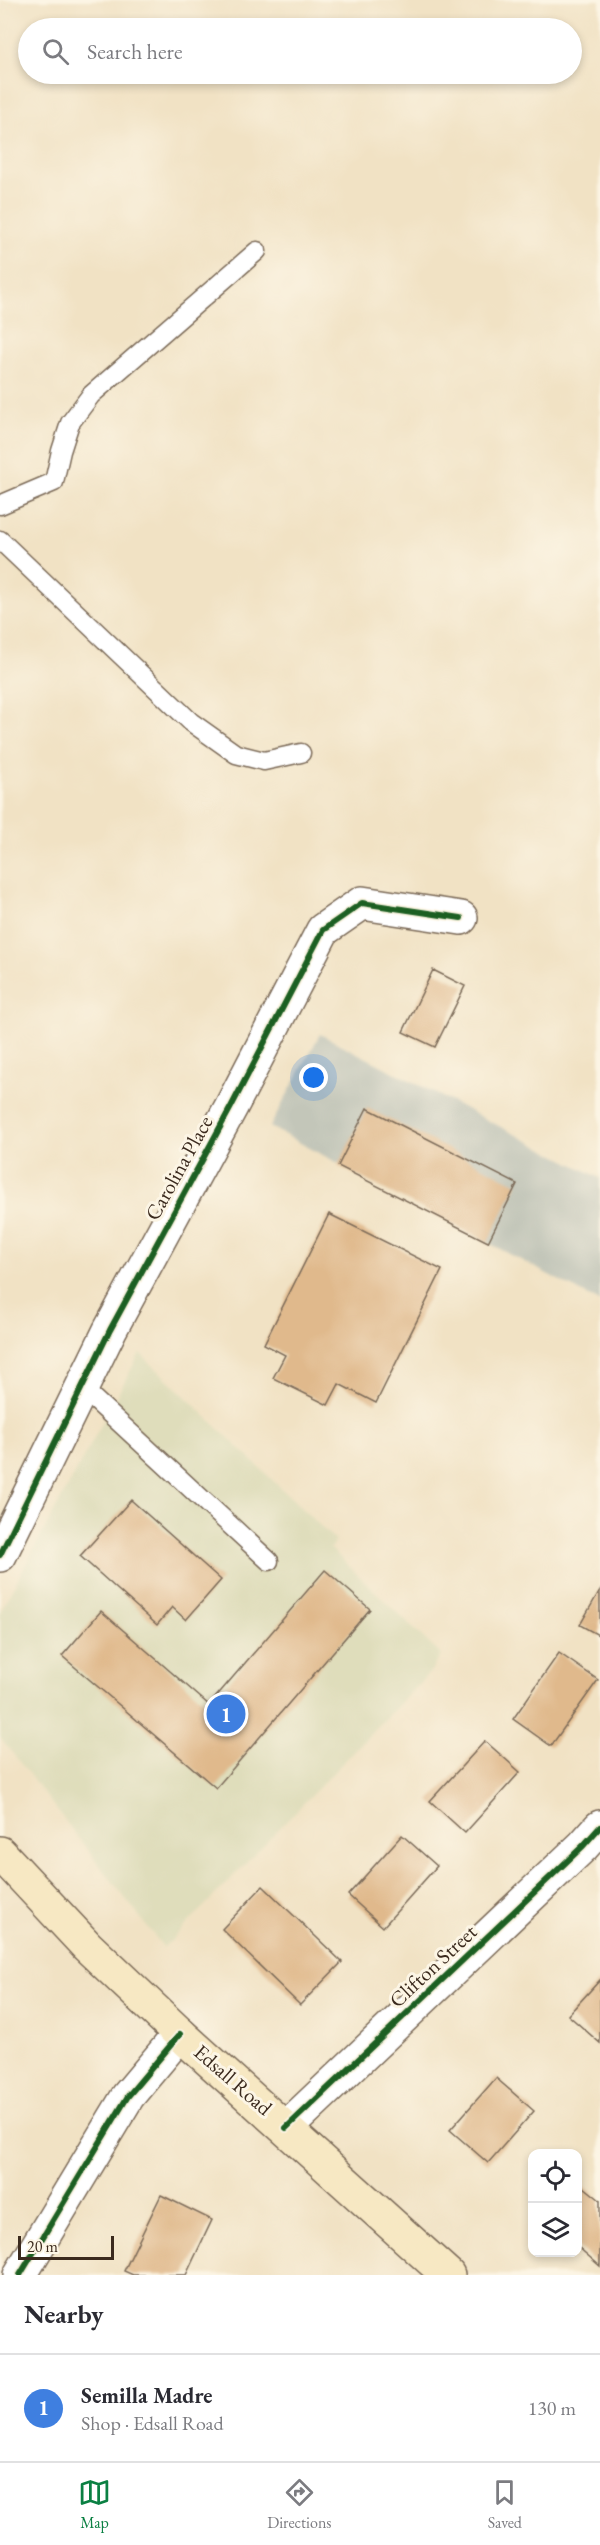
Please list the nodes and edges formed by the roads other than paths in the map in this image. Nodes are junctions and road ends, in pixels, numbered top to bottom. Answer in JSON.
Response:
{"nodes":[{"id":1,"x":257,"y":250,"type":"dead end"},
{"id":2,"x":0,"y":505,"type":"edge"},
{"id":3,"x":0,"y":540,"type":"edge"},
{"id":4,"x":302,"y":753,"type":"dead end"},
{"id":5,"x":461,"y":918,"type":"dead end"},
{"id":6,"x":82,"y":1388,"type":"junction"},
{"id":7,"x":0,"y":1555,"type":"edge"},
{"id":8,"x":269,"y":1561,"type":"dead end"},
{"id":9,"x":600,"y":1827,"type":"edge"},
{"id":10,"x":0,"y":1853,"type":"edge"},
{"id":11,"x":180,"y":2034,"type":"junction"},
{"id":12,"x":286,"y":2128,"type":"junction"},
{"id":13,"x":20,"y":2275,"type":"edge"},
{"id":14,"x":448,"y":2275,"type":"edge"}],
"edges":[{"from":1,"to":2,"type":"lane"},
{"from":3,"to":4,"type":"lane"},
{"from":5,"to":6,"type":"street","name":"Carolina Place"},
{"from":6,"to":7,"type":"street","name":"Carolina Place"},
{"from":6,"to":8,"type":"lane"},
{"from":9,"to":12,"type":"street","name":"Clifton Street"},
{"from":10,"to":11,"type":"main road","name":"Edsall Road"},
{"from":11,"to":12,"type":"main road","name":"Edsall Road"},
{"from":11,"to":13,"type":"street"},
{"from":12,"to":14,"type":"main road","name":"Edsall Road"}]}
